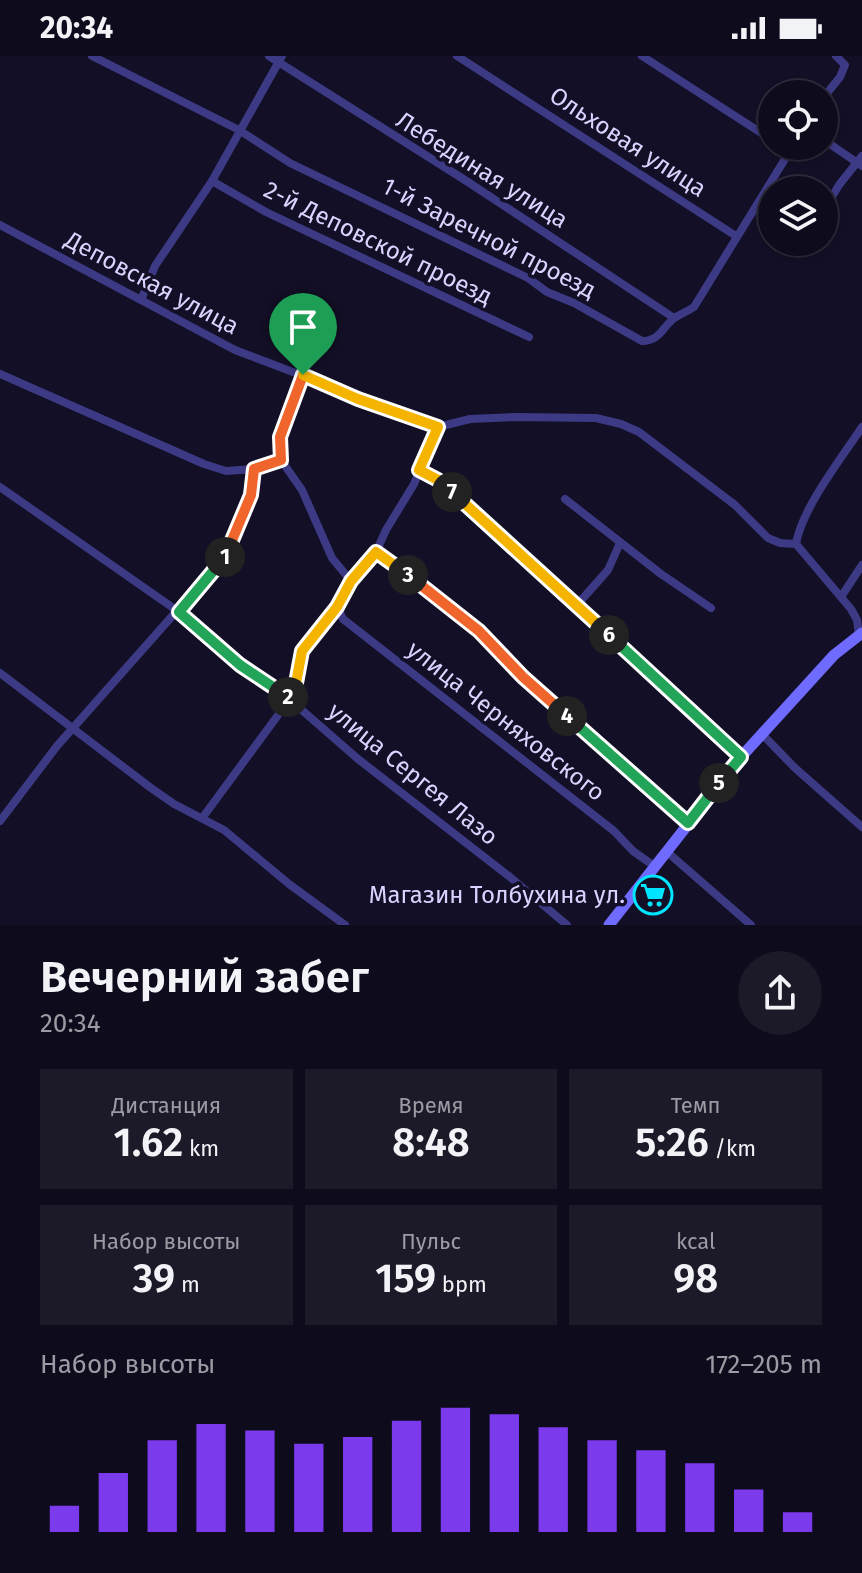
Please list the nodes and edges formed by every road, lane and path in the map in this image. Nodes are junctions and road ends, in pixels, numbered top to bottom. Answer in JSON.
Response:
{"nodes":[{"id":1,"x":92,"y":56,"type":"edge"},
{"id":2,"x":269,"y":56,"type":"edge"},
{"id":3,"x":457,"y":56,"type":"edge"},
{"id":4,"x":642,"y":56,"type":"edge"},
{"id":5,"x":836,"y":56,"type":"edge"},
{"id":6,"x":281,"y":59,"type":"edge"},
{"id":7,"x":838,"y":80,"type":"edge"},
{"id":8,"x":239,"y":130,"type":"junction"},
{"id":9,"x":758,"y":131,"type":"edge"},
{"id":10,"x":838,"y":148,"type":"edge"},
{"id":11,"x":786,"y":160,"type":"edge"},
{"id":12,"x":861,"y":162,"type":"edge"},
{"id":13,"x":212,"y":181,"type":"junction"},
{"id":14,"x":838,"y":192,"type":"edge"},
{"id":15,"x":0,"y":225,"type":"edge"},
{"id":16,"x":736,"y":236,"type":"junction"},
{"id":17,"x":141,"y":300,"type":"junction"},
{"id":18,"x":674,"y":318,"type":"junction"},
{"id":19,"x":529,"y":337,"type":"dead end"},
{"id":20,"x":0,"y":374,"type":"edge"},
{"id":21,"x":303,"y":375,"type":"junction"},
{"id":22,"x":438,"y":427,"type":"junction"},
{"id":23,"x":862,"y":427,"type":"edge"},
{"id":24,"x":281,"y":460,"type":"junction"},
{"id":25,"x":254,"y":469,"type":"junction"},
{"id":26,"x":419,"y":470,"type":"junction"},
{"id":27,"x":0,"y":487,"type":"edge"},
{"id":28,"x":565,"y":499,"type":"dead end"},
{"id":29,"x":620,"y":543,"type":"junction"},
{"id":30,"x":796,"y":544,"type":"junction"},
{"id":31,"x":376,"y":552,"type":"junction"},
{"id":32,"x":862,"y":565,"type":"edge"},
{"id":33,"x":351,"y":581,"type":"junction"},
{"id":34,"x":841,"y":597,"type":"junction"},
{"id":35,"x":577,"y":605,"type":"junction"},
{"id":36,"x":337,"y":607,"type":"junction"},
{"id":37,"x":711,"y":608,"type":"dead end"},
{"id":38,"x":179,"y":612,"type":"junction"},
{"id":39,"x":860,"y":634,"type":"edge"},
{"id":40,"x":0,"y":673,"type":"edge"},
{"id":41,"x":288,"y":698,"type":"junction"},
{"id":42,"x":75,"y":729,"type":"junction"},
{"id":43,"x":762,"y":734,"type":"junction"},
{"id":44,"x":741,"y":757,"type":"junction"},
{"id":45,"x":203,"y":817,"type":"junction"},
{"id":46,"x":0,"y":821,"type":"edge"},
{"id":47,"x":688,"y":823,"type":"junction"},
{"id":48,"x":862,"y":827,"type":"edge"},
{"id":49,"x":666,"y":851,"type":"junction"},
{"id":50,"x":654,"y":866,"type":"junction"},
{"id":51,"x":345,"y":925,"type":"edge"},
{"id":52,"x":567,"y":925,"type":"edge"},
{"id":53,"x":609,"y":925,"type":"edge"},
{"id":54,"x":751,"y":925,"type":"edge"}],
"edges":[{"from":1,"to":8,"type":"street","name":"1-й Заречной проезд"},
{"from":2,"to":6,"type":"street","name":"Лебединая улица"},
{"from":3,"to":16,"type":"street","name":"Ольховая улица"},
{"from":4,"to":9,"type":"street"},
{"from":5,"to":7,"type":"street"},
{"from":6,"to":8,"type":"street"},
{"from":6,"to":18,"type":"street","name":"Лебединая улица"},
{"from":8,"to":13,"type":"street"},
{"from":8,"to":18,"type":"street","name":"1-й Заречной проезд"},
{"from":10,"to":12,"type":"street"},
{"from":11,"to":16,"type":"street","name":"1-й Заречной проезд"},
{"from":12,"to":14,"type":"street"},
{"from":13,"to":17,"type":"street"},
{"from":13,"to":19,"type":"street","name":"2-й Деповской проезд"},
{"from":15,"to":17,"type":"street","name":"Деповская улица"},
{"from":16,"to":18,"type":"street","name":"1-й Заречной проезд"},
{"from":17,"to":21,"type":"street","name":"Деповская улица"},
{"from":20,"to":25,"type":"street"},
{"from":21,"to":22,"type":"street","name":"Деповская улица"},
{"from":21,"to":24,"type":"street"},
{"from":22,"to":26,"type":"street"},
{"from":22,"to":30,"type":"street"},
{"from":23,"to":30,"type":"street"},
{"from":24,"to":25,"type":"street"},
{"from":24,"to":33,"type":"street"},
{"from":25,"to":38,"type":"street"},
{"from":26,"to":31,"type":"street"},
{"from":26,"to":35,"type":"street"},
{"from":27,"to":38,"type":"street","name":"улица Сергея Лазо"},
{"from":28,"to":29,"type":"street"},
{"from":29,"to":35,"type":"street"},
{"from":29,"to":37,"type":"street"},
{"from":30,"to":34,"type":"street"},
{"from":31,"to":33,"type":"street"},
{"from":31,"to":47,"type":"street"},
{"from":32,"to":34,"type":"street"},
{"from":33,"to":36,"type":"street"},
{"from":34,"to":39,"type":"street"},
{"from":35,"to":44,"type":"street"},
{"from":36,"to":41,"type":"street"},
{"from":36,"to":50,"type":"street","name":"улица Черняховского"},
{"from":38,"to":41,"type":"street","name":"улица Сергея Лазо"},
{"from":38,"to":42,"type":"street"},
{"from":39,"to":43,"type":"street"},
{"from":40,"to":42,"type":"street"},
{"from":41,"to":45,"type":"street"},
{"from":41,"to":52,"type":"street","name":"улица Сергея Лазо"},
{"from":42,"to":45,"type":"street"},
{"from":42,"to":46,"type":"street"},
{"from":43,"to":44,"type":"street"},
{"from":43,"to":48,"type":"street"},
{"from":44,"to":47,"type":"street"},
{"from":45,"to":51,"type":"street"},
{"from":47,"to":49,"type":"street"},
{"from":49,"to":50,"type":"street"},
{"from":49,"to":54,"type":"street"},
{"from":50,"to":53,"type":"street"}]}
